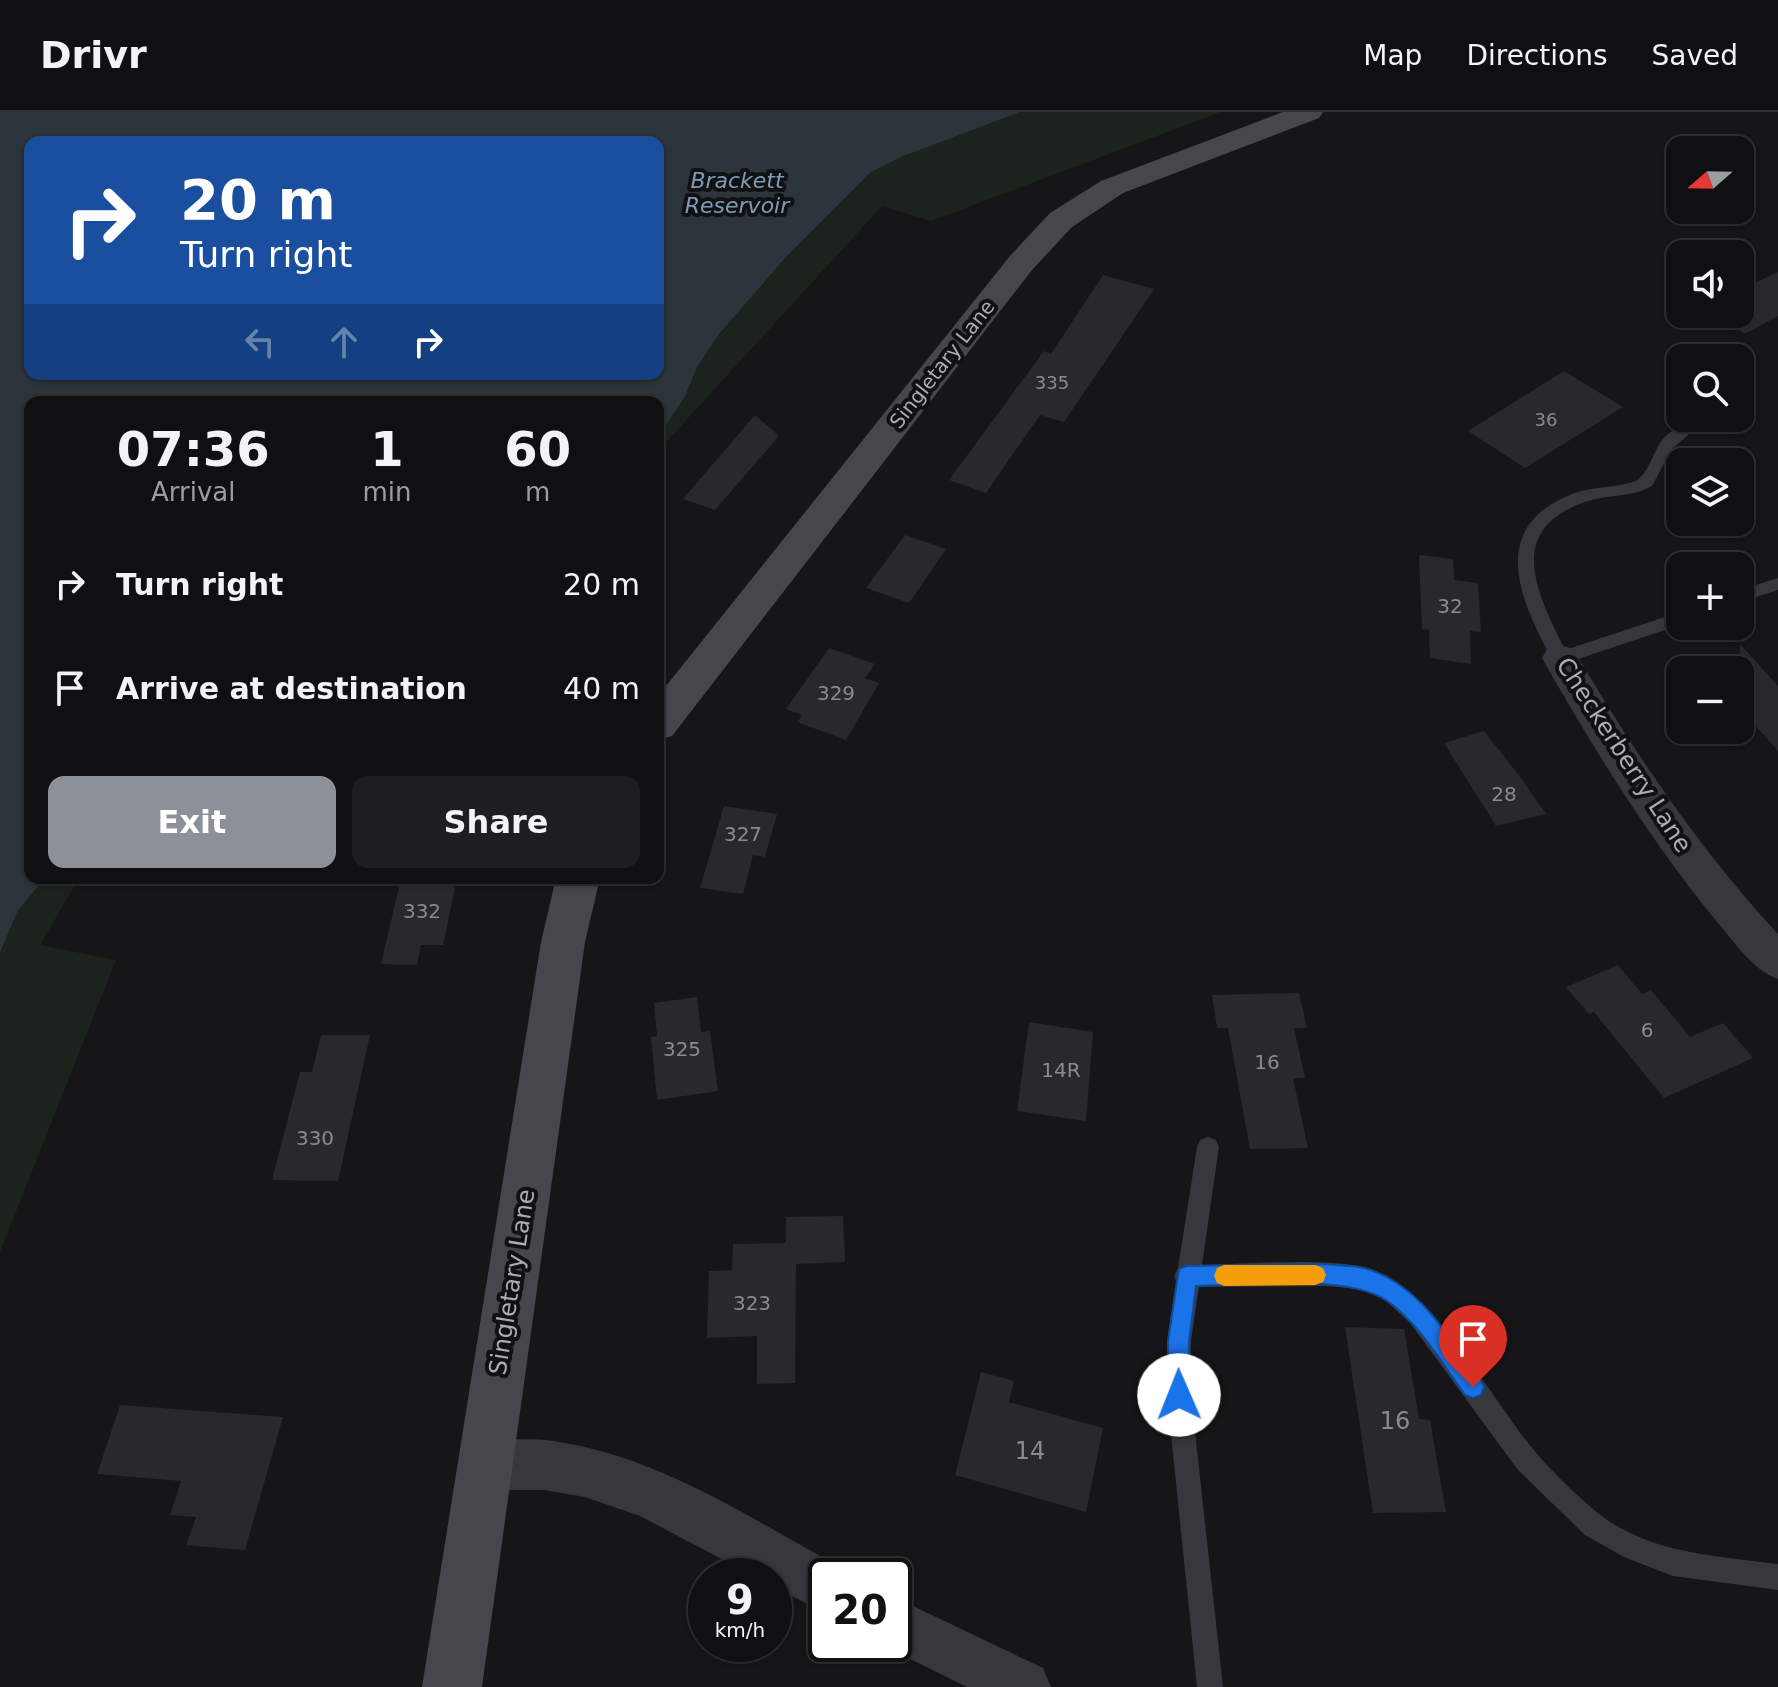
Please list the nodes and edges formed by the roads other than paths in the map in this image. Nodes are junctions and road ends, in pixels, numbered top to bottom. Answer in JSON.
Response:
{"nodes":[{"id":1,"x":1309,"y":112,"type":"edge"},
{"id":2,"x":1682,"y":432,"type":"edge"},
{"id":3,"x":1778,"y":584,"type":"edge"},
{"id":4,"x":1754,"y":592,"type":"edge"},
{"id":5,"x":1666,"y":623,"type":"edge"},
{"id":6,"x":1560,"y":658,"type":"junction"},
{"id":7,"x":664,"y":717,"type":"edge"},
{"id":8,"x":577,"y":884,"type":"edge"},
{"id":9,"x":1778,"y":962,"type":"edge"},
{"id":10,"x":1208,"y":1147,"type":"dead end"},
{"id":11,"x":1186,"y":1276,"type":"junction"},
{"id":12,"x":485,"y":1465,"type":"junction"},
{"id":13,"x":1778,"y":1577,"type":"edge"},
{"id":14,"x":808,"y":1578,"type":"edge"},
{"id":15,"x":912,"y":1632,"type":"edge"},
{"id":16,"x":452,"y":1687,"type":"edge"},
{"id":17,"x":1024,"y":1687,"type":"edge"},
{"id":18,"x":1210,"y":1687,"type":"edge"}],
"edges":[{"from":1,"to":7,"type":"street","name":"Singletary Lane"},
{"from":2,"to":6,"type":"lane","name":"Checkerberry Lane"},
{"from":3,"to":4,"type":"lane"},
{"from":5,"to":6,"type":"lane"},
{"from":6,"to":9,"type":"street","name":"Checkerberry Lane"},
{"from":8,"to":12,"type":"street","name":"Singletary Lane"},
{"from":10,"to":11,"type":"lane"},
{"from":11,"to":13,"type":"lane"},
{"from":11,"to":18,"type":"lane"},
{"from":12,"to":14,"type":"street"},
{"from":12,"to":16,"type":"street","name":"Singletary Lane"},
{"from":15,"to":17,"type":"street"}]}
